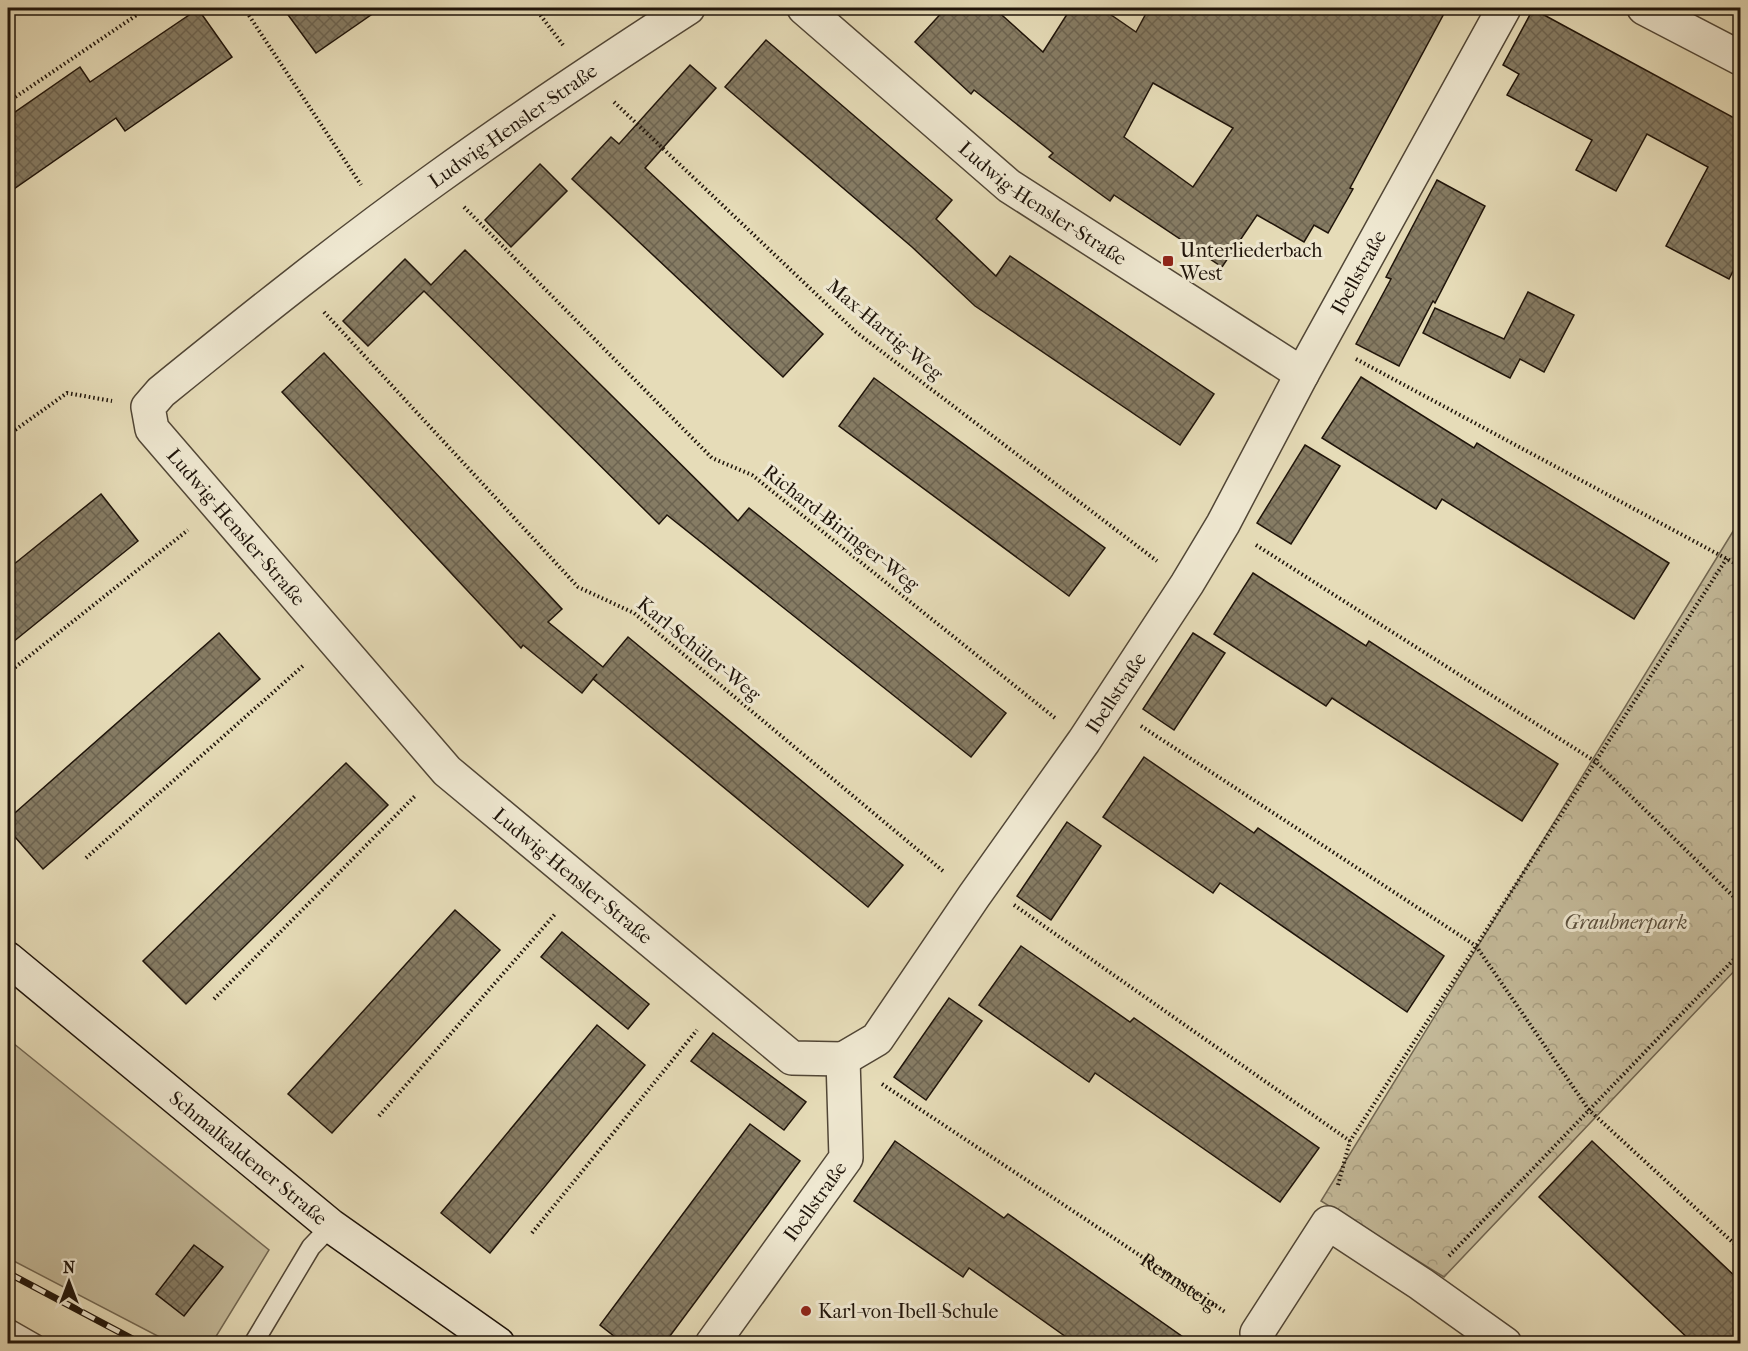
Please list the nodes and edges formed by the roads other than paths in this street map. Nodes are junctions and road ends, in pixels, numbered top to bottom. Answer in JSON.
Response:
{"nodes":[{"id":1,"x":688,"y":8,"type":"edge"},
{"id":2,"x":804,"y":8,"type":"edge"},
{"id":3,"x":1504,"y":8,"type":"edge"},
{"id":4,"x":1644,"y":8,"type":"edge"},
{"id":5,"x":1740,"y":58,"type":"edge"},
{"id":6,"x":1302,"y":374,"type":"junction"},
{"id":7,"x":8,"y":960,"type":"edge"},
{"id":8,"x":843,"y":1059,"type":"junction"},
{"id":9,"x":331,"y":1226,"type":"junction"},
{"id":10,"x":8,"y":1328,"type":"edge"},
{"id":11,"x":1257,"y":1333,"type":"road end"},
{"id":12,"x":36,"y":1344,"type":"edge"},
{"id":13,"x":253,"y":1344,"type":"edge"},
{"id":14,"x":498,"y":1344,"type":"edge"},
{"id":15,"x":712,"y":1344,"type":"edge"},
{"id":16,"x":1505,"y":1344,"type":"edge"}],
"edges":[{"from":1,"to":8,"type":"street","name":"Ludwig-Hensler-Straße"},
{"from":2,"to":6,"type":"street","name":"Ludwig-Hensler-Straße"},
{"from":3,"to":6,"type":"street","name":"Ibellstraße"},
{"from":4,"to":5,"type":"street"},
{"from":6,"to":8,"type":"street","name":"Ibellstraße"},
{"from":7,"to":9,"type":"street","name":"Schmalkaldener Straße"},
{"from":8,"to":15,"type":"street","name":"Ibellstraße"},
{"from":9,"to":13,"type":"lane"},
{"from":9,"to":14,"type":"street","name":"Schmalkaldener Straße"},
{"from":10,"to":12,"type":"lane"},
{"from":11,"to":16,"type":"street"}]}
